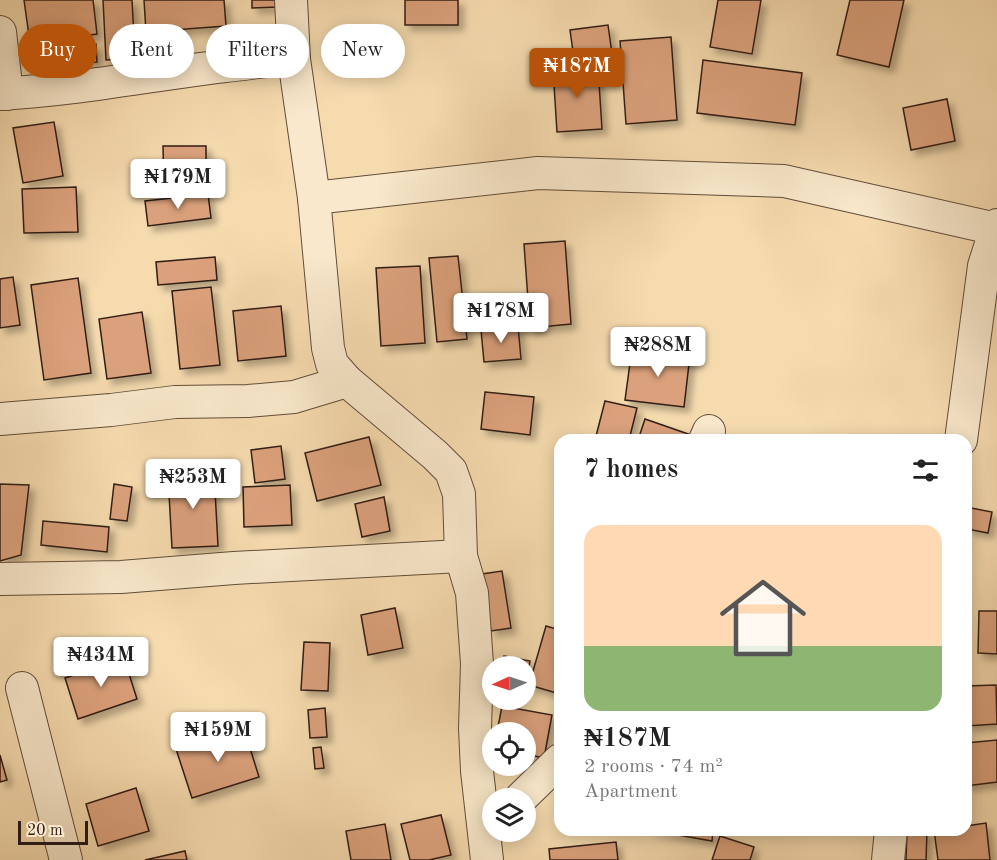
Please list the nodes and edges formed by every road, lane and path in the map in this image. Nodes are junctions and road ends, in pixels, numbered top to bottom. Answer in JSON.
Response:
{"nodes":[{"id":1,"x":291,"y":0,"type":"edge"},
{"id":2,"x":292,"y":24,"type":"edge"},
{"id":3,"x":0,"y":32,"type":"edge"},
{"id":4,"x":206,"y":68,"type":"edge"},
{"id":5,"x":297,"y":78,"type":"edge"},
{"id":6,"x":3,"y":94,"type":"edge"},
{"id":7,"x":314,"y":198,"type":"junction"},
{"id":8,"x":997,"y":225,"type":"edge"},
{"id":9,"x":996,"y":229,"type":"edge"},
{"id":10,"x":990,"y":267,"type":"edge"},
{"id":11,"x":347,"y":381,"type":"junction"},
{"id":12,"x":0,"y":419,"type":"edge"},
{"id":13,"x":962,"y":434,"type":"edge"},
{"id":14,"x":461,"y":556,"type":"junction"},
{"id":15,"x":0,"y":579,"type":"edge"},
{"id":16,"x":22,"y":688,"type":"dead end"},
{"id":17,"x":554,"y":766,"type":"edge"},
{"id":18,"x":531,"y":788,"type":"edge"},
{"id":19,"x":482,"y":808,"type":"edge"},
{"id":20,"x":890,"y":836,"type":"edge"},
{"id":21,"x":66,"y":860,"type":"edge"},
{"id":22,"x":888,"y":860,"type":"edge"}],
"edges":[{"from":1,"to":2,"type":"street"},
{"from":3,"to":6,"type":"street"},
{"from":4,"to":6,"type":"street"},
{"from":5,"to":7,"type":"street"},
{"from":7,"to":9,"type":"street"},
{"from":7,"to":11,"type":"street"},
{"from":8,"to":9,"type":"street"},
{"from":9,"to":10,"type":"street"},
{"from":10,"to":13,"type":"street"},
{"from":11,"to":12,"type":"street"},
{"from":11,"to":14,"type":"street"},
{"from":14,"to":15,"type":"street"},
{"from":14,"to":19,"type":"street"},
{"from":16,"to":21,"type":"street"},
{"from":17,"to":18,"type":"street"},
{"from":20,"to":22,"type":"street"}]}
